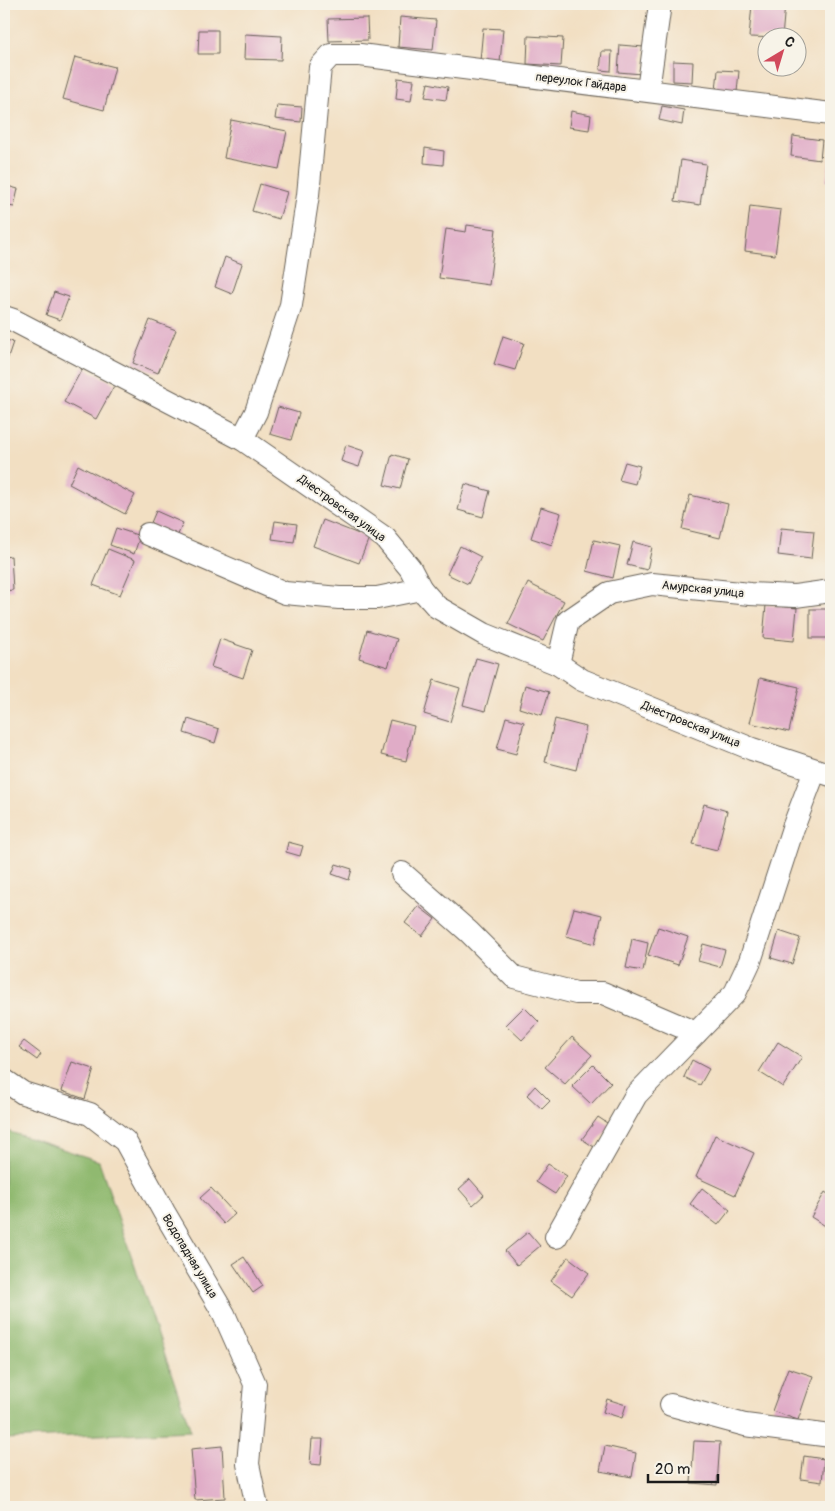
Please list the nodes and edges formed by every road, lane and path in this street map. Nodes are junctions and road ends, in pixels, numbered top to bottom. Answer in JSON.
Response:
{"nodes":[{"id":1,"x":660,"y":4,"type":"edge"},
{"id":2,"x":648,"y":90,"type":"junction"},
{"id":3,"x":831,"y":114,"type":"edge"},
{"id":4,"x":4,"y":317,"type":"edge"},
{"id":5,"x":242,"y":438,"type":"junction"},
{"id":6,"x":148,"y":534,"type":"dead end"},
{"id":7,"x":421,"y":590,"type":"junction"},
{"id":8,"x":831,"y":591,"type":"edge"},
{"id":9,"x":558,"y":664,"type":"junction"},
{"id":10,"x":823,"y":772,"type":"edge"},
{"id":11,"x":402,"y":873,"type":"dead end"},
{"id":12,"x":696,"y":1034,"type":"junction"},
{"id":13,"x":4,"y":1080,"type":"edge"},
{"id":14,"x":556,"y":1237,"type":"dead end"},
{"id":15,"x":671,"y":1405,"type":"dead end"},
{"id":16,"x":831,"y":1436,"type":"edge"},
{"id":17,"x":258,"y":1507,"type":"edge"}],
"edges":[{"from":1,"to":2,"type":"street"},
{"from":2,"to":3,"type":"street","name":"переулок Гайдара"},
{"from":2,"to":5,"type":"street","name":"переулок Гайдара"},
{"from":4,"to":5,"type":"street","name":"Днестровская улица"},
{"from":5,"to":7,"type":"street","name":"Днестровская улица"},
{"from":6,"to":7,"type":"street"},
{"from":7,"to":9,"type":"street","name":"Днестровская улица"},
{"from":8,"to":9,"type":"street","name":"Амурская улица"},
{"from":9,"to":10,"type":"street","name":"Днестровская улица"},
{"from":10,"to":12,"type":"street"},
{"from":11,"to":12,"type":"street"},
{"from":12,"to":14,"type":"street"},
{"from":13,"to":17,"type":"street","name":"Водопадная улица"},
{"from":15,"to":16,"type":"street"}]}
